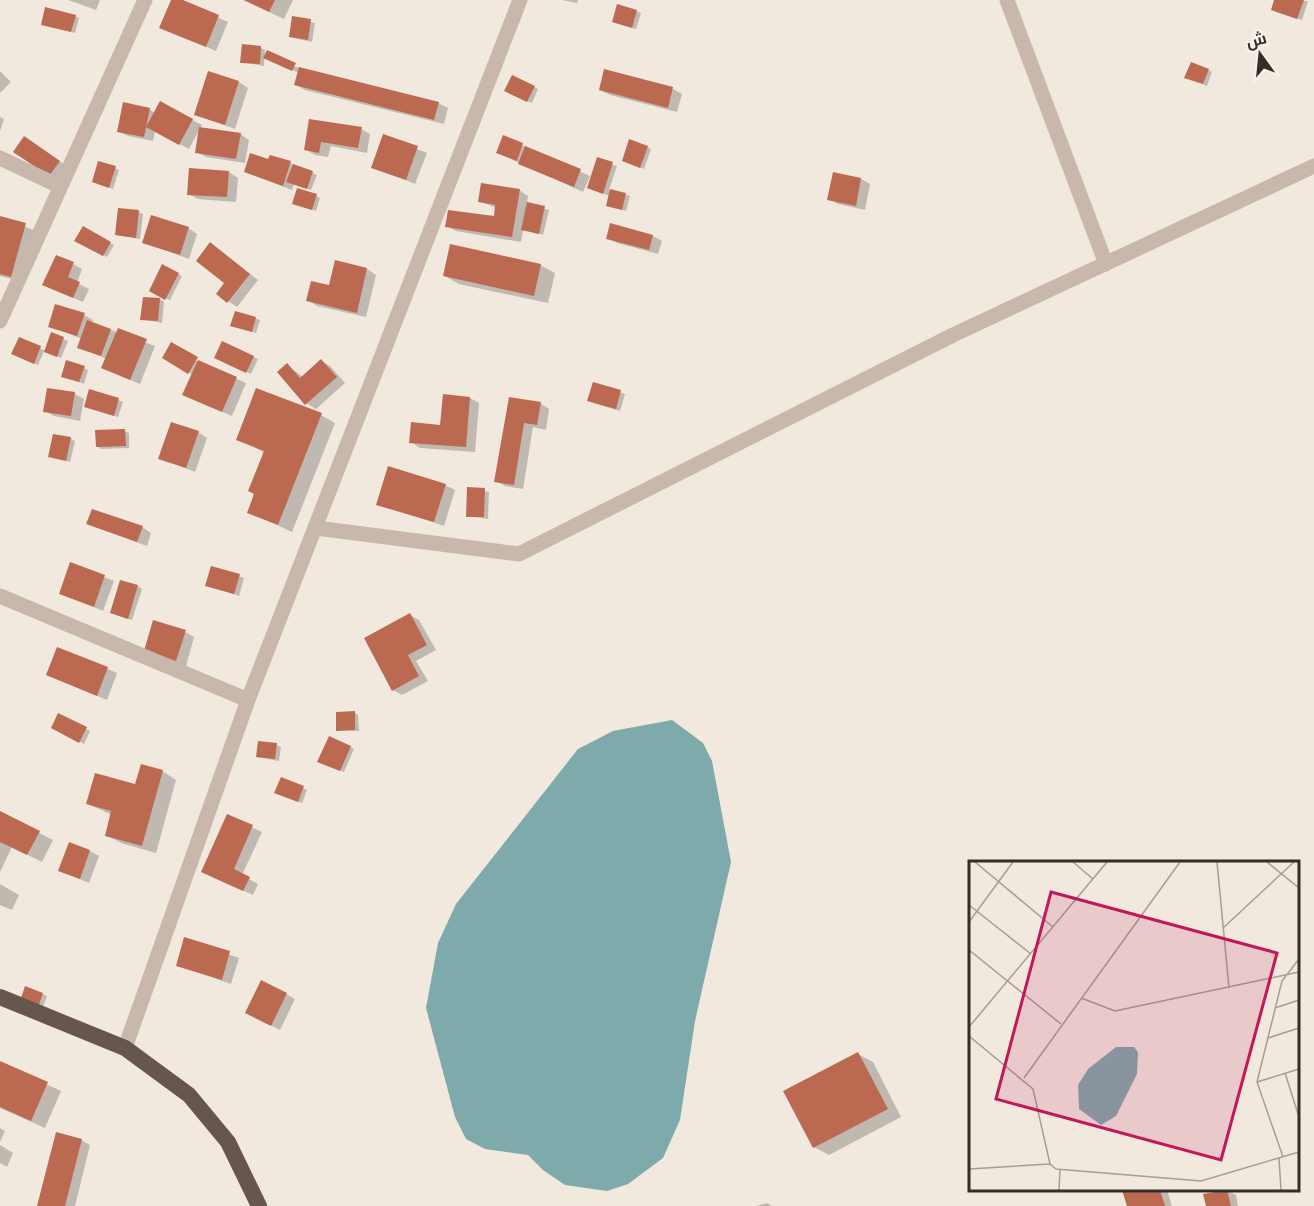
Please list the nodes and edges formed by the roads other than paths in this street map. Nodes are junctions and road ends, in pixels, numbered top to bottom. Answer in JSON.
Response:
{"nodes":[{"id":1,"x":145,"y":0,"type":"edge"},
{"id":2,"x":520,"y":0,"type":"edge"},
{"id":3,"x":1007,"y":0,"type":"edge"},
{"id":4,"x":0,"y":158,"type":"edge"},
{"id":5,"x":1314,"y":166,"type":"edge"},
{"id":6,"x":59,"y":186,"type":"junction"},
{"id":7,"x":1106,"y":264,"type":"junction"},
{"id":8,"x":0,"y":321,"type":"edge"},
{"id":9,"x":316,"y":528,"type":"junction"},
{"id":10,"x":0,"y":596,"type":"edge"},
{"id":11,"x":248,"y":700,"type":"junction"},
{"id":12,"x":0,"y":997,"type":"edge"},
{"id":13,"x":125,"y":1048,"type":"junction"},
{"id":14,"x":259,"y":1206,"type":"edge"}],
"edges":[{"from":1,"to":6,"type":"street"},
{"from":2,"to":9,"type":"street"},
{"from":3,"to":7,"type":"street"},
{"from":4,"to":6,"type":"street"},
{"from":5,"to":7,"type":"street"},
{"from":6,"to":8,"type":"street"},
{"from":7,"to":9,"type":"street"},
{"from":9,"to":11,"type":"street"},
{"from":10,"to":11,"type":"street"},
{"from":11,"to":13,"type":"street"},
{"from":12,"to":13,"type":"highway"},
{"from":13,"to":14,"type":"highway"}]}
